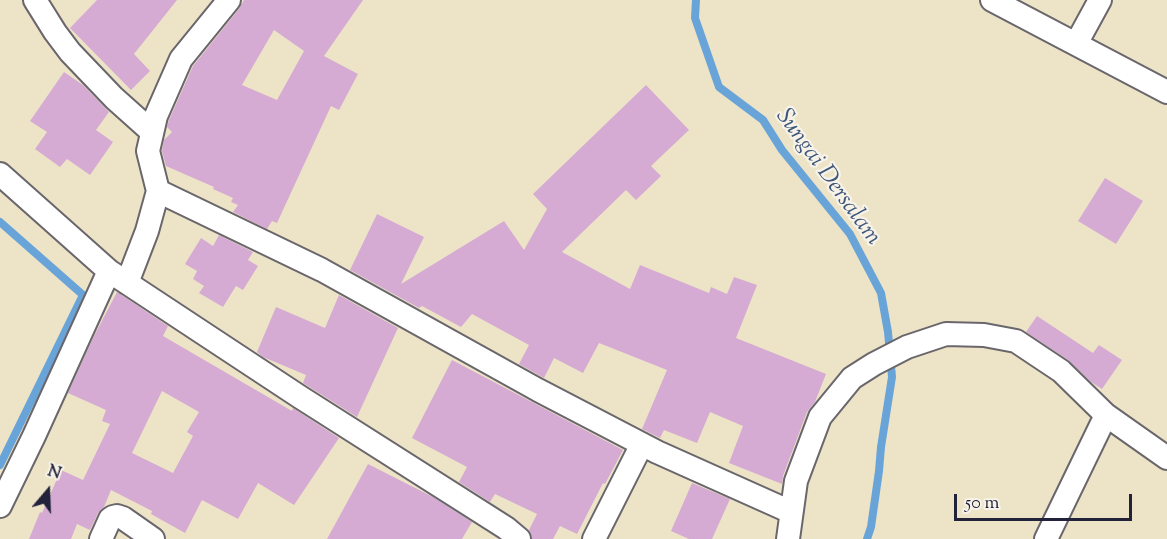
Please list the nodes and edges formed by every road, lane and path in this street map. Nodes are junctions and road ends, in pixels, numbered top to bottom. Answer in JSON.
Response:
{"nodes":[{"id":1,"x":35,"y":0,"type":"edge"},
{"id":2,"x":229,"y":0,"type":"edge"},
{"id":3,"x":992,"y":0,"type":"edge"},
{"id":4,"x":1100,"y":0,"type":"edge"},
{"id":5,"x":1076,"y":44,"type":"junction"},
{"id":6,"x":1167,"y":93,"type":"edge"},
{"id":7,"x":152,"y":132,"type":"junction"},
{"id":8,"x":0,"y":174,"type":"edge"},
{"id":9,"x":158,"y":190,"type":"junction"},
{"id":10,"x":118,"y":277,"type":"junction"},
{"id":11,"x":1106,"y":415,"type":"junction"},
{"id":12,"x":642,"y":444,"type":"junction"},
{"id":13,"x":1167,"y":458,"type":"edge"},
{"id":14,"x":0,"y":506,"type":"edge"},
{"id":15,"x":791,"y":512,"type":"junction"},
{"id":16,"x":101,"y":539,"type":"edge"},
{"id":17,"x":153,"y":539,"type":"edge"},
{"id":18,"x":519,"y":539,"type":"edge"},
{"id":19,"x":594,"y":539,"type":"edge"},
{"id":20,"x":788,"y":539,"type":"edge"},
{"id":21,"x":1046,"y":539,"type":"edge"}],
"edges":[{"from":1,"to":7,"type":"street"},
{"from":2,"to":7,"type":"street"},
{"from":3,"to":5,"type":"street"},
{"from":4,"to":5,"type":"street"},
{"from":5,"to":6,"type":"street"},
{"from":7,"to":9,"type":"street"},
{"from":8,"to":10,"type":"street"},
{"from":9,"to":10,"type":"street"},
{"from":9,"to":12,"type":"street"},
{"from":10,"to":14,"type":"street"},
{"from":10,"to":18,"type":"street"},
{"from":11,"to":13,"type":"street"},
{"from":11,"to":15,"type":"street"},
{"from":11,"to":21,"type":"street"},
{"from":12,"to":15,"type":"street"},
{"from":12,"to":19,"type":"street"},
{"from":15,"to":20,"type":"street"},
{"from":16,"to":17,"type":"street"}]}
